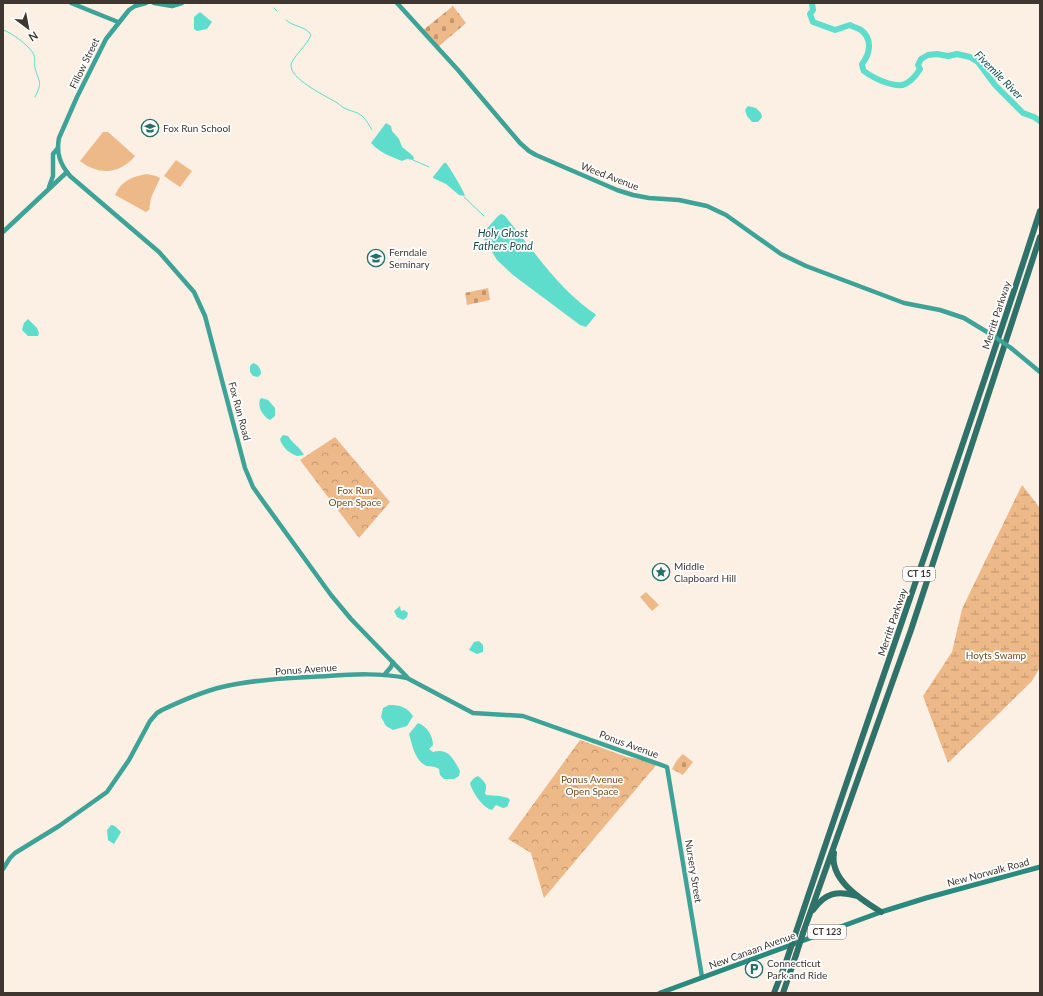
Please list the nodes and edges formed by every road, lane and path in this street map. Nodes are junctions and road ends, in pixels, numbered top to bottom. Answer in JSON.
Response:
{"nodes":[{"id":1,"x":71,"y":3,"type":"edge"},
{"id":2,"x":146,"y":3,"type":"edge"},
{"id":3,"x":154,"y":3,"type":"edge"},
{"id":4,"x":182,"y":3,"type":"edge"},
{"id":5,"x":397,"y":3,"type":"edge"},
{"id":6,"x":118,"y":22,"type":"junction"},
{"id":7,"x":58,"y":148,"type":"junction"},
{"id":8,"x":61,"y":162,"type":"junction"},
{"id":9,"x":53,"y":168,"type":"junction"},
{"id":10,"x":67,"y":172,"type":"junction"},
{"id":11,"x":48,"y":189,"type":"junction"},
{"id":12,"x":1040,"y":211,"type":"edge"},
{"id":13,"x":3,"y":232,"type":"edge"},
{"id":14,"x":1040,"y":237,"type":"edge"},
{"id":15,"x":1040,"y":372,"type":"edge"},
{"id":16,"x":392,"y":662,"type":"junction"},
{"id":17,"x":385,"y":674,"type":"junction"},
{"id":18,"x":407,"y":678,"type":"junction"},
{"id":19,"x":667,"y":767,"type":"joint"},
{"id":20,"x":839,"y":832,"type":"junction"},
{"id":21,"x":1040,"y":867,"type":"edge"},
{"id":22,"x":3,"y":869,"type":"edge"},
{"id":23,"x":941,"y":894,"type":"joint"},
{"id":24,"x":859,"y":897,"type":"junction"},
{"id":25,"x":881,"y":912,"type":"junction"},
{"id":26,"x":808,"y":918,"type":"junction"},
{"id":27,"x":702,"y":977,"type":"junction"},
{"id":28,"x":660,"y":993,"type":"edge"},
{"id":29,"x":774,"y":993,"type":"edge"},
{"id":30,"x":783,"y":993,"type":"edge"}],
"edges":[{"from":1,"to":6,"type":"street"},
{"from":2,"to":6,"type":"street","name":"Fillow Street"},
{"from":3,"to":4,"type":"street"},
{"from":5,"to":15,"type":"street","name":"Weed Avenue","bridge":true},
{"from":6,"to":7,"type":"street","name":"Fillow Street"},
{"from":7,"to":8,"type":"street","name":"Fillow Street"},
{"from":7,"to":9,"type":"street","name":"Fillow Street"},
{"from":8,"to":9,"type":"street"},
{"from":8,"to":10,"type":"street","name":"Fillow Street"},
{"from":9,"to":11,"type":"street","name":"Fillow Street"},
{"from":10,"to":11,"type":"street"},
{"from":10,"to":16,"type":"street","name":"Fox Run Road"},
{"from":11,"to":13,"type":"street"},
{"from":12,"to":29,"type":"highway","name":"Merritt Parkway","number":"CT 15","bridge":true},
{"from":14,"to":20,"type":"highway","name":"Merritt Parkway","number":"CT 15"},
{"from":16,"to":17,"type":"street"},
{"from":16,"to":18,"type":"street","name":"Fox Run Road"},
{"from":17,"to":18,"type":"street","name":"Ponus Avenue"},
{"from":17,"to":22,"type":"street","name":"Ponus Avenue"},
{"from":18,"to":19,"type":"street","name":"Ponus Avenue"},
{"from":19,"to":27,"type":"street","name":"Nursery Street"},
{"from":20,"to":24,"type":"highway"},
{"from":20,"to":26,"type":"highway","name":"Merritt Parkway","number":"CT 15"},
{"from":21,"to":23,"type":"main road","name":"New Norwalk Road","number":"CT 123"},
{"from":23,"to":25,"type":"main road","name":"New Canaan Avenue","number":"CT 123"},
{"from":24,"to":25,"type":"highway"},
{"from":24,"to":26,"type":"highway"},
{"from":25,"to":27,"type":"main road","name":"New Canaan Avenue","number":"CT 123"},
{"from":26,"to":30,"type":"highway","name":"Merritt Parkway","number":"CT 15","bridge":true},
{"from":27,"to":28,"type":"main road","name":"New Canaan Avenue","number":"CT 123"}]}
